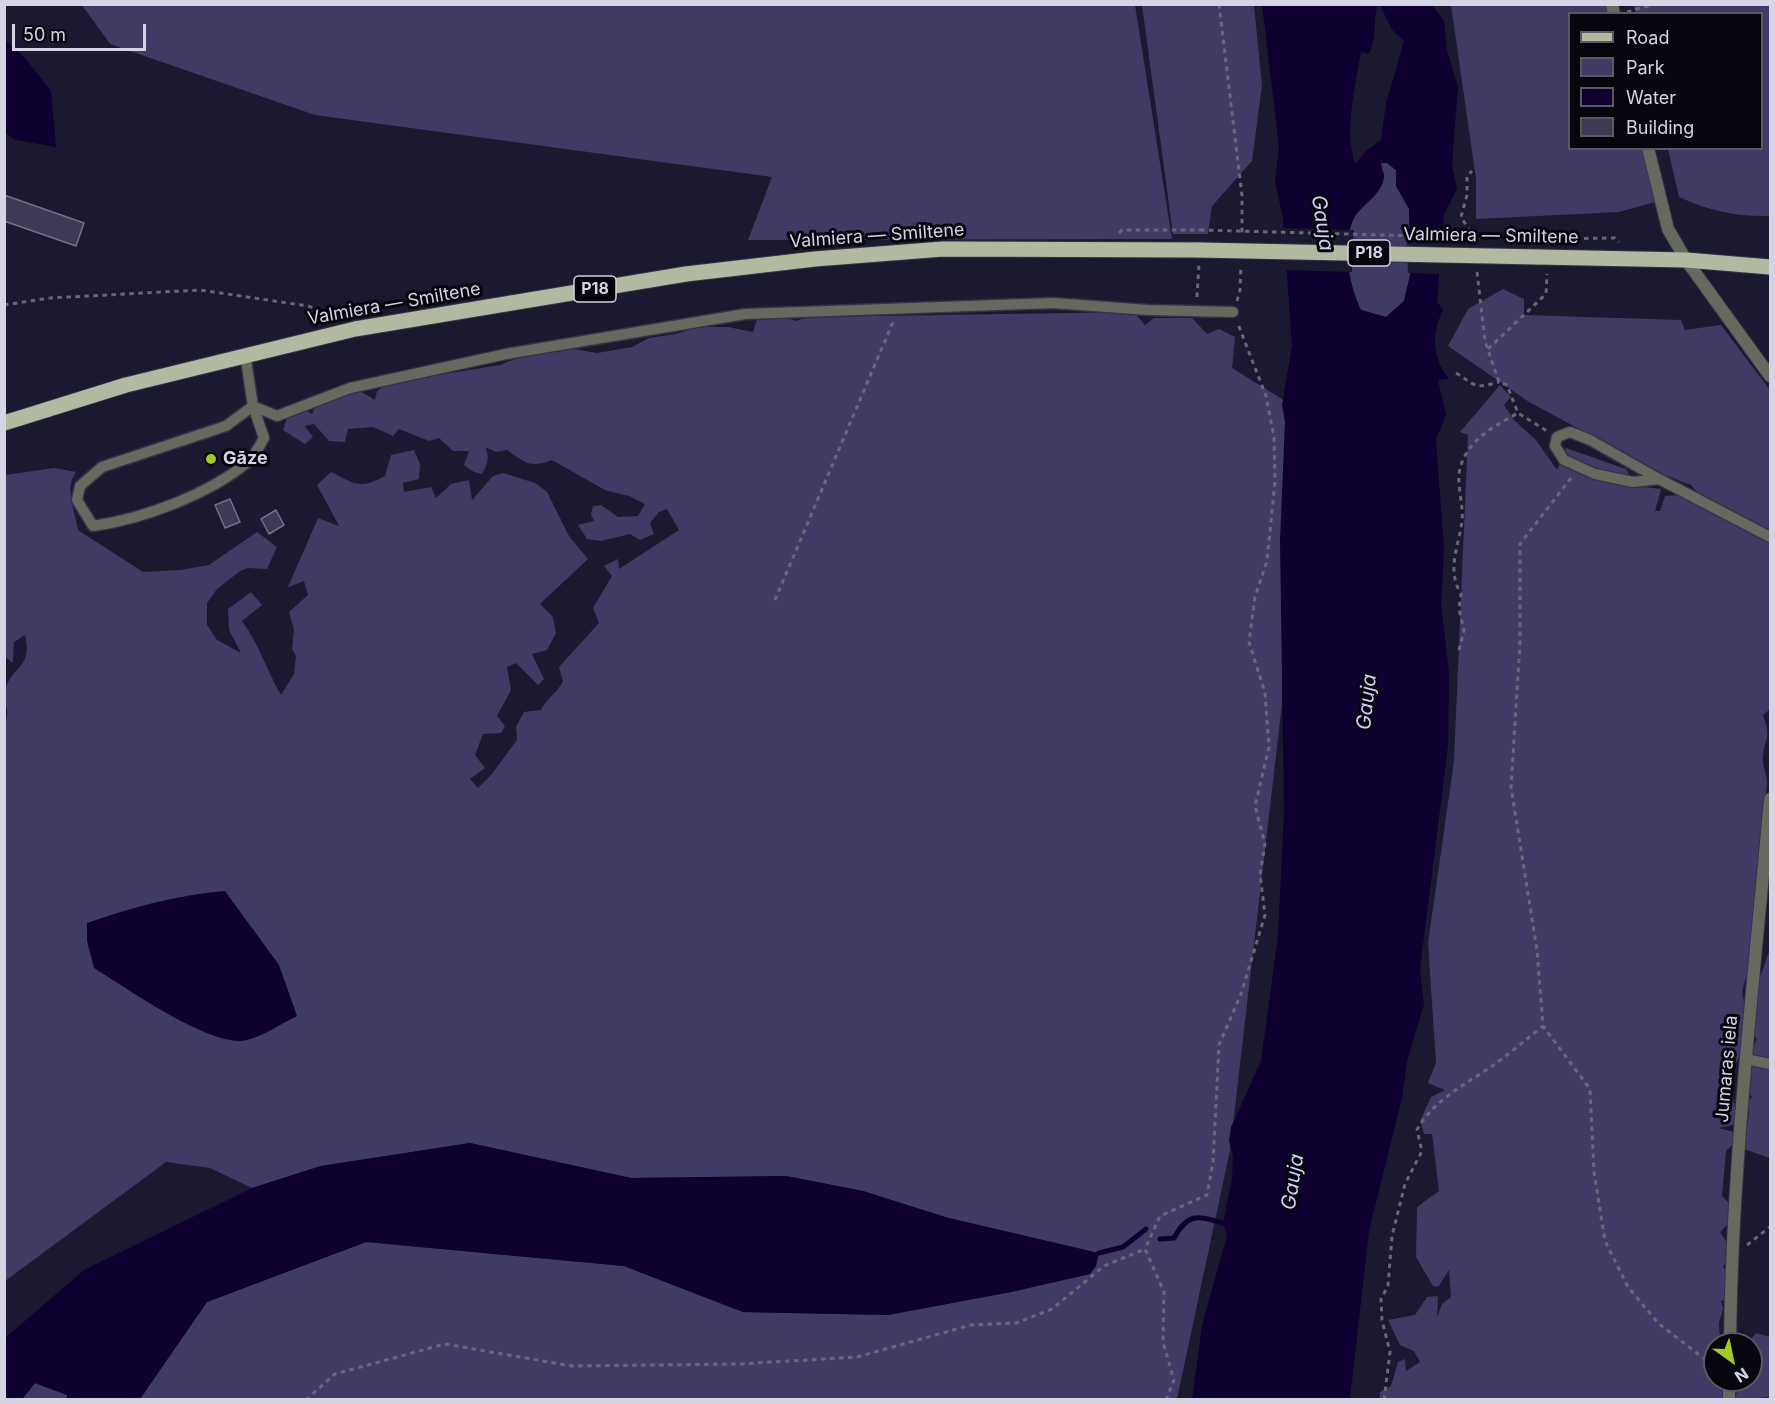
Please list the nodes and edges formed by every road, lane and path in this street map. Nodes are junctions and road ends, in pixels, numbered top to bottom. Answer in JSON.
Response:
{"nodes":[{"id":1,"x":1219,"y":4,"type":"edge"},
{"id":2,"x":1654,"y":4,"type":"edge"},
{"id":3,"x":1628,"y":12,"type":"edge"},
{"id":4,"x":1648,"y":150,"type":"edge"},
{"id":5,"x":1200,"y":230,"type":"dead end"},
{"id":6,"x":1242,"y":238,"type":"dead end"},
{"id":7,"x":1539,"y":239,"type":"dead end"},
{"id":8,"x":1199,"y":257,"type":"junction"},
{"id":9,"x":1241,"y":259,"type":"dead end"},
{"id":10,"x":1686,"y":260,"type":"junction"},
{"id":11,"x":1770,"y":267,"type":"edge"},
{"id":12,"x":1547,"y":273,"type":"dead end"},
{"id":13,"x":4,"y":304,"type":"edge"},
{"id":14,"x":899,"y":309,"type":"junction"},
{"id":15,"x":1197,"y":312,"type":"junction"},
{"id":16,"x":1233,"y":312,"type":"junction"},
{"id":17,"x":355,"y":329,"type":"junction"},
{"id":18,"x":245,"y":354,"type":"junction"},
{"id":19,"x":1456,"y":373,"type":"dead end"},
{"id":20,"x":1770,"y":376,"type":"edge"},
{"id":21,"x":1499,"y":382,"type":"junction"},
{"id":22,"x":253,"y":406,"type":"junction"},
{"id":23,"x":1518,"y":413,"type":"junction"},
{"id":24,"x":4,"y":423,"type":"edge"},
{"id":25,"x":1557,"y":437,"type":"junction"},
{"id":26,"x":1579,"y":467,"type":"junction"},
{"id":27,"x":1659,"y":479,"type":"junction"},
{"id":28,"x":1770,"y":537,"type":"edge"},
{"id":29,"x":775,"y":600,"type":"dead end"},
{"id":30,"x":1459,"y":650,"type":"dead end"},
{"id":31,"x":1770,"y":799,"type":"edge"},
{"id":32,"x":1543,"y":1026,"type":"junction"},
{"id":33,"x":1746,"y":1059,"type":"junction"},
{"id":34,"x":1770,"y":1064,"type":"edge"},
{"id":35,"x":1770,"y":1227,"type":"edge"},
{"id":36,"x":1145,"y":1249,"type":"junction"},
{"id":37,"x":1731,"y":1257,"type":"junction"},
{"id":38,"x":1730,"y":1332,"type":"edge"},
{"id":39,"x":1703,"y":1358,"type":"edge"},
{"id":40,"x":306,"y":1400,"type":"edge"},
{"id":41,"x":1166,"y":1400,"type":"edge"},
{"id":42,"x":1384,"y":1400,"type":"edge"}],
"edges":[{"from":1,"to":6,"type":"path"},
{"from":2,"to":3,"type":"path"},
{"from":4,"to":10,"type":"street"},
{"from":5,"to":7,"type":"path","bridge":true},
{"from":8,"to":10,"type":"main road","name":"Valmiera — Smiltene","number":"P18","bridge":true},
{"from":8,"to":15,"type":"path"},
{"from":8,"to":17,"type":"main road","name":"Valmiera — Smiltene","number":"P18"},
{"from":9,"to":16,"type":"path"},
{"from":10,"to":11,"type":"main road","name":"Valmiera — Smiltene","number":"P18"},
{"from":10,"to":20,"type":"street"},
{"from":12,"to":21,"type":"path"},
{"from":13,"to":17,"type":"path"},
{"from":14,"to":15,"type":"lane"},
{"from":14,"to":22,"type":"lane"},
{"from":14,"to":29,"type":"path"},
{"from":15,"to":16,"type":"lane"},
{"from":16,"to":36,"type":"path"},
{"from":17,"to":18,"type":"main road","name":"Valmiera — Smiltene","number":"P18"},
{"from":18,"to":22,"type":"lane"},
{"from":18,"to":24,"type":"main road","name":"Valmiera — Smiltene","number":"P18"},
{"from":19,"to":21,"type":"path"},
{"from":21,"to":23,"type":"path"},
{"from":22,"to":22,"type":"lane"},
{"from":23,"to":25,"type":"path"},
{"from":23,"to":30,"type":"path"},
{"from":25,"to":26,"type":"lane"},
{"from":25,"to":27,"type":"lane"},
{"from":26,"to":27,"type":"lane"},
{"from":26,"to":32,"type":"path"},
{"from":27,"to":28,"type":"lane"},
{"from":31,"to":33,"type":"street","name":"Jumaras iela"},
{"from":32,"to":39,"type":"path"},
{"from":32,"to":42,"type":"path"},
{"from":33,"to":34,"type":"lane"},
{"from":33,"to":37,"type":"street","name":"Jumaras iela"},
{"from":35,"to":37,"type":"path"},
{"from":36,"to":40,"type":"path"},
{"from":36,"to":41,"type":"path"},
{"from":37,"to":38,"type":"street","name":"Jumaras iela"}]}
